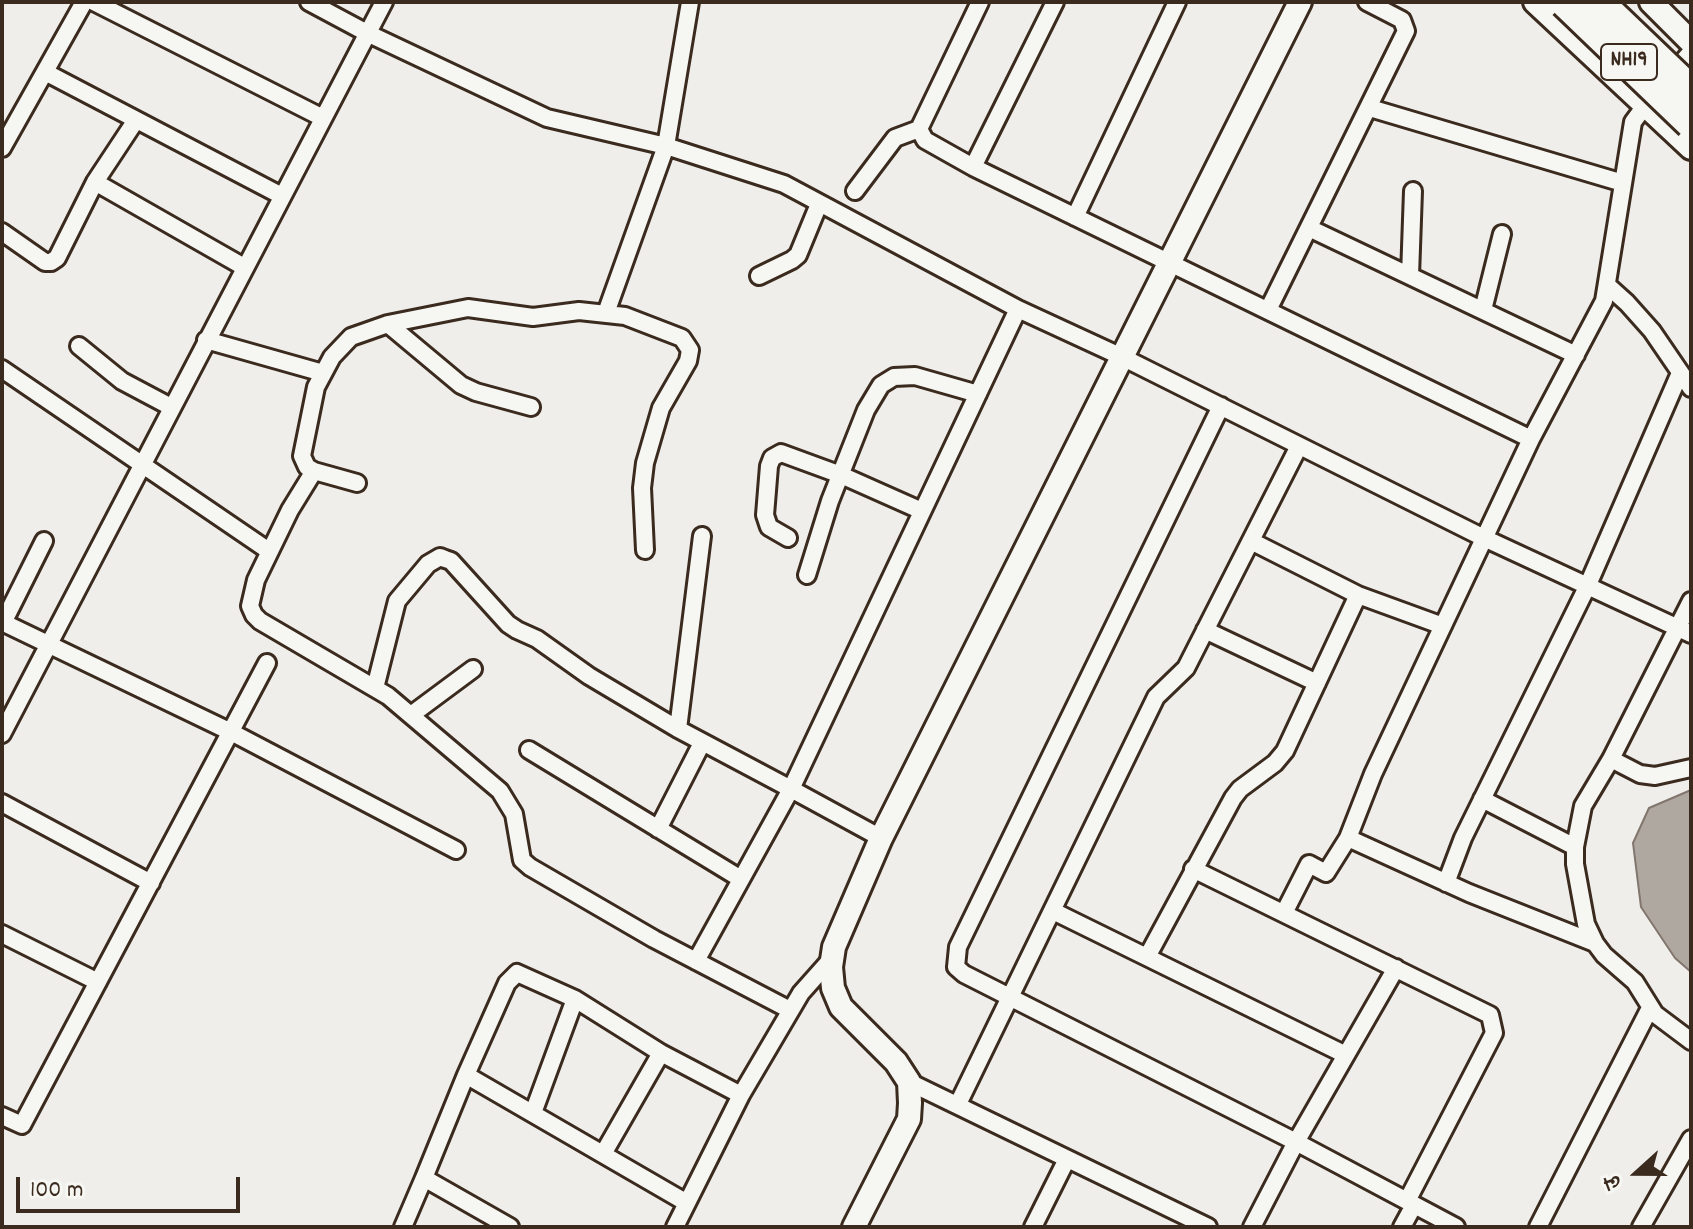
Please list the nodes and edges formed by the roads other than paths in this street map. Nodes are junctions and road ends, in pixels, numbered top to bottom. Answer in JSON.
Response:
{"nodes":[{"id":1,"x":84,"y":2,"type":"edge"},
{"id":2,"x":94,"y":2,"type":"edge"},
{"id":3,"x":309,"y":2,"type":"edge"},
{"id":4,"x":384,"y":2,"type":"edge"},
{"id":5,"x":690,"y":2,"type":"edge"},
{"id":6,"x":980,"y":2,"type":"edge"},
{"id":7,"x":1055,"y":2,"type":"edge"},
{"id":8,"x":1177,"y":2,"type":"edge"},
{"id":9,"x":1300,"y":2,"type":"edge"},
{"id":10,"x":1367,"y":2,"type":"edge"},
{"id":11,"x":1535,"y":2,"type":"edge"},
{"id":12,"x":1565,"y":2,"type":"edge"},
{"id":13,"x":1598,"y":2,"type":"edge"},
{"id":14,"x":1651,"y":2,"type":"edge"},
{"id":15,"x":367,"y":33,"type":"junction"},
{"id":16,"x":1691,"y":42,"type":"edge"},
{"id":17,"x":1691,"y":52,"type":"edge"},
{"id":18,"x":45,"y":72,"type":"junction"},
{"id":19,"x":1691,"y":91,"type":"edge"},
{"id":20,"x":1646,"y":103,"type":"junction"},
{"id":21,"x":1370,"y":108,"type":"junction"},
{"id":22,"x":323,"y":118,"type":"junction"},
{"id":23,"x":136,"y":120,"type":"junction"},
{"id":24,"x":1691,"y":123,"type":"edge"},
{"id":25,"x":919,"y":129,"type":"junction"},
{"id":26,"x":666,"y":146,"type":"junction"},
{"id":27,"x":2,"y":148,"type":"edge"},
{"id":28,"x":1691,"y":148,"type":"edge"},
{"id":29,"x":973,"y":167,"type":"junction"},
{"id":30,"x":95,"y":182,"type":"junction"},
{"id":31,"x":1623,"y":183,"type":"junction"},
{"id":32,"x":855,"y":191,"type":"dead end"},
{"id":33,"x":1413,"y":191,"type":"dead end"},
{"id":34,"x":282,"y":196,"type":"junction"},
{"id":35,"x":819,"y":204,"type":"junction"},
{"id":36,"x":1075,"y":217,"type":"junction"},
{"id":37,"x":1309,"y":228,"type":"junction"},
{"id":38,"x":2,"y":232,"type":"edge"},
{"id":39,"x":1502,"y":234,"type":"dead end"},
{"id":40,"x":1169,"y":262,"type":"junction"},
{"id":41,"x":244,"y":267,"type":"junction"},
{"id":42,"x":759,"y":276,"type":"dead end"},
{"id":43,"x":1410,"y":276,"type":"junction"},
{"id":44,"x":1607,"y":285,"type":"junction"},
{"id":45,"x":1018,"y":309,"type":"junction"},
{"id":46,"x":1268,"y":310,"type":"junction"},
{"id":47,"x":1483,"y":310,"type":"junction"},
{"id":48,"x":606,"y":313,"type":"junction"},
{"id":49,"x":388,"y":324,"type":"junction"},
{"id":50,"x":206,"y":340,"type":"junction"},
{"id":51,"x":79,"y":346,"type":"dead end"},
{"id":52,"x":1576,"y":355,"type":"junction"},
{"id":53,"x":1122,"y":357,"type":"junction"},
{"id":54,"x":2,"y":369,"type":"edge"},
{"id":55,"x":323,"y":373,"type":"junction"},
{"id":56,"x":1680,"y":373,"type":"junction"},
{"id":57,"x":1691,"y":388,"type":"edge"},
{"id":58,"x":978,"y":394,"type":"junction"},
{"id":59,"x":1221,"y":406,"type":"junction"},
{"id":60,"x":171,"y":407,"type":"junction"},
{"id":61,"x":531,"y":407,"type":"dead end"},
{"id":62,"x":1531,"y":439,"type":"junction"},
{"id":63,"x":1299,"y":446,"type":"junction"},
{"id":64,"x":140,"y":465,"type":"junction"},
{"id":65,"x":314,"y":471,"type":"junction"},
{"id":66,"x":841,"y":475,"type":"junction"},
{"id":67,"x":357,"y":483,"type":"dead end"},
{"id":68,"x":922,"y":511,"type":"junction"},
{"id":69,"x":702,"y":536,"type":"dead end"},
{"id":70,"x":788,"y":538,"type":"dead end"},
{"id":71,"x":1484,"y":538,"type":"junction"},
{"id":72,"x":44,"y":541,"type":"dead end"},
{"id":73,"x":1251,"y":541,"type":"junction"},
{"id":74,"x":645,"y":550,"type":"dead end"},
{"id":75,"x":269,"y":551,"type":"junction"},
{"id":76,"x":807,"y":575,"type":"dead end"},
{"id":77,"x":1587,"y":587,"type":"junction"},
{"id":78,"x":1358,"y":595,"type":"junction"},
{"id":79,"x":1691,"y":601,"type":"edge"},
{"id":80,"x":3,"y":622,"type":"edge"},
{"id":81,"x":1443,"y":626,"type":"junction"},
{"id":82,"x":1205,"y":630,"type":"junction"},
{"id":83,"x":1685,"y":631,"type":"edge"},
{"id":84,"x":48,"y":644,"type":"junction"},
{"id":85,"x":267,"y":663,"type":"dead end"},
{"id":86,"x":473,"y":669,"type":"dead end"},
{"id":87,"x":1317,"y":683,"type":"junction"},
{"id":88,"x":375,"y":688,"type":"junction"},
{"id":89,"x":411,"y":715,"type":"junction"},
{"id":90,"x":678,"y":729,"type":"junction"},
{"id":91,"x":231,"y":732,"type":"junction"},
{"id":92,"x":2,"y":734,"type":"edge"},
{"id":93,"x":702,"y":743,"type":"junction"},
{"id":94,"x":529,"y":750,"type":"dead end"},
{"id":95,"x":1611,"y":759,"type":"junction"},
{"id":96,"x":1691,"y":768,"type":"edge"},
{"id":97,"x":791,"y":789,"type":"junction"},
{"id":98,"x":1482,"y":799,"type":"junction"},
{"id":99,"x":2,"y":803,"type":"edge"},
{"id":100,"x":658,"y":829,"type":"junction"},
{"id":101,"x":881,"y":838,"type":"junction"},
{"id":102,"x":1348,"y":838,"type":"junction"},
{"id":103,"x":1575,"y":847,"type":"junction"},
{"id":104,"x":456,"y":850,"type":"dead end"},
{"id":105,"x":1193,"y":869,"type":"junction"},
{"id":106,"x":741,"y":879,"type":"junction"},
{"id":107,"x":151,"y":883,"type":"junction"},
{"id":108,"x":1446,"y":883,"type":"junction"},
{"id":109,"x":1053,"y":911,"type":"junction"},
{"id":110,"x":1284,"y":913,"type":"junction"},
{"id":111,"x":2,"y":934,"type":"edge"},
{"id":112,"x":1595,"y":943,"type":"junction"},
{"id":113,"x":833,"y":957,"type":"junction"},
{"id":114,"x":1147,"y":957,"type":"junction"},
{"id":115,"x":696,"y":961,"type":"junction"},
{"id":116,"x":1396,"y":968,"type":"junction"},
{"id":117,"x":98,"y":982,"type":"junction"},
{"id":118,"x":1010,"y":998,"type":"junction"},
{"id":119,"x":575,"y":999,"type":"junction"},
{"id":120,"x":1650,"y":1008,"type":"junction"},
{"id":121,"x":790,"y":1010,"type":"junction"},
{"id":122,"x":1691,"y":1041,"type":"edge"},
{"id":123,"x":661,"y":1053,"type":"junction"},
{"id":124,"x":1346,"y":1055,"type":"junction"},
{"id":125,"x":466,"y":1075,"type":"junction"},
{"id":126,"x":909,"y":1082,"type":"junction"},
{"id":127,"x":741,"y":1095,"type":"junction"},
{"id":128,"x":958,"y":1104,"type":"junction"},
{"id":129,"x":533,"y":1113,"type":"junction"},
{"id":130,"x":2,"y":1116,"type":"edge"},
{"id":131,"x":1691,"y":1139,"type":"edge"},
{"id":132,"x":1296,"y":1142,"type":"junction"},
{"id":133,"x":603,"y":1154,"type":"junction"},
{"id":134,"x":1067,"y":1159,"type":"junction"},
{"id":135,"x":424,"y":1178,"type":"junction"},
{"id":136,"x":687,"y":1203,"type":"junction"},
{"id":137,"x":1411,"y":1203,"type":"junction"},
{"id":138,"x":403,"y":1227,"type":"edge"},
{"id":139,"x":510,"y":1227,"type":"edge"},
{"id":140,"x":675,"y":1227,"type":"edge"},
{"id":141,"x":854,"y":1227,"type":"edge"},
{"id":142,"x":1033,"y":1227,"type":"edge"},
{"id":143,"x":1208,"y":1227,"type":"edge"},
{"id":144,"x":1252,"y":1227,"type":"edge"},
{"id":145,"x":1402,"y":1227,"type":"edge"},
{"id":146,"x":1456,"y":1227,"type":"edge"},
{"id":147,"x":1538,"y":1227,"type":"edge"},
{"id":148,"x":1641,"y":1227,"type":"edge"}],
"edges":[{"from":1,"to":18,"type":"street"},
{"from":2,"to":22,"type":"street"},
{"from":3,"to":15,"type":"street"},
{"from":4,"to":15,"type":"street"},
{"from":5,"to":26,"type":"street"},
{"from":6,"to":25,"type":"street"},
{"from":7,"to":29,"type":"street"},
{"from":8,"to":36,"type":"street"},
{"from":9,"to":40,"type":"street"},
{"from":10,"to":21,"type":"street"},
{"from":11,"to":20,"type":"street"},
{"from":12,"to":24,"type":"highway","number":"NH19","bridge":true},
{"from":13,"to":19,"type":"highway","number":"NH19","bridge":true},
{"from":14,"to":16,"type":"street"},
{"from":15,"to":22,"type":"street"},
{"from":15,"to":26,"type":"street"},
{"from":17,"to":20,"type":"street"},
{"from":18,"to":23,"type":"street"},
{"from":18,"to":27,"type":"street"},
{"from":20,"to":28,"type":"street"},
{"from":20,"to":31,"type":"street"},
{"from":21,"to":31,"type":"street"},
{"from":21,"to":37,"type":"street"},
{"from":22,"to":34,"type":"street"},
{"from":23,"to":30,"type":"street"},
{"from":23,"to":34,"type":"street"},
{"from":25,"to":29,"type":"street"},
{"from":25,"to":32,"type":"street"},
{"from":26,"to":35,"type":"street"},
{"from":26,"to":48,"type":"street"},
{"from":29,"to":36,"type":"street"},
{"from":30,"to":38,"type":"street"},
{"from":30,"to":41,"type":"street"},
{"from":31,"to":44,"type":"street"},
{"from":33,"to":43,"type":"street"},
{"from":34,"to":41,"type":"street"},
{"from":35,"to":42,"type":"street"},
{"from":35,"to":45,"type":"street"},
{"from":36,"to":40,"type":"street"},
{"from":37,"to":43,"type":"street"},
{"from":37,"to":46,"type":"street"},
{"from":39,"to":47,"type":"street"},
{"from":40,"to":46,"type":"street"},
{"from":40,"to":53,"type":"street"},
{"from":41,"to":50,"type":"street"},
{"from":43,"to":47,"type":"street"},
{"from":44,"to":52,"type":"street"},
{"from":44,"to":56,"type":"street"},
{"from":45,"to":53,"type":"street"},
{"from":45,"to":58,"type":"street"},
{"from":46,"to":62,"type":"street"},
{"from":47,"to":52,"type":"street"},
{"from":48,"to":49,"type":"street"},
{"from":48,"to":74,"type":"street"},
{"from":49,"to":55,"type":"street"},
{"from":49,"to":61,"type":"street"},
{"from":50,"to":55,"type":"street"},
{"from":50,"to":60,"type":"street"},
{"from":51,"to":60,"type":"street"},
{"from":52,"to":62,"type":"street"},
{"from":53,"to":59,"type":"street"},
{"from":53,"to":101,"type":"street"},
{"from":54,"to":64,"type":"street"},
{"from":55,"to":65,"type":"street"},
{"from":56,"to":57,"type":"street"},
{"from":56,"to":77,"type":"street"},
{"from":58,"to":66,"type":"street"},
{"from":58,"to":68,"type":"street"},
{"from":59,"to":63,"type":"street"},
{"from":59,"to":118,"type":"street"},
{"from":60,"to":64,"type":"street"},
{"from":62,"to":71,"type":"street"},
{"from":63,"to":71,"type":"street"},
{"from":63,"to":73,"type":"street"},
{"from":64,"to":75,"type":"street"},
{"from":64,"to":84,"type":"street"},
{"from":65,"to":67,"type":"street"},
{"from":65,"to":75,"type":"street"},
{"from":66,"to":68,"type":"street"},
{"from":66,"to":70,"type":"street"},
{"from":66,"to":76,"type":"street"},
{"from":68,"to":97,"type":"street"},
{"from":69,"to":90,"type":"street"},
{"from":71,"to":77,"type":"street"},
{"from":71,"to":81,"type":"street"},
{"from":72,"to":80,"type":"street"},
{"from":73,"to":78,"type":"street"},
{"from":73,"to":82,"type":"street"},
{"from":75,"to":88,"type":"street"},
{"from":77,"to":83,"type":"street"},
{"from":77,"to":98,"type":"street"},
{"from":78,"to":81,"type":"street"},
{"from":78,"to":87,"type":"street"},
{"from":79,"to":83,"type":"street"},
{"from":80,"to":84,"type":"street"},
{"from":81,"to":102,"type":"street"},
{"from":82,"to":87,"type":"street"},
{"from":82,"to":109,"type":"street"},
{"from":83,"to":95,"type":"street"},
{"from":84,"to":91,"type":"street"},
{"from":84,"to":92,"type":"street"},
{"from":85,"to":91,"type":"street"},
{"from":86,"to":89,"type":"street"},
{"from":87,"to":105,"type":"street"},
{"from":88,"to":89,"type":"street"},
{"from":88,"to":90,"type":"street"},
{"from":89,"to":115,"type":"street"},
{"from":90,"to":93,"type":"street"},
{"from":91,"to":104,"type":"street"},
{"from":91,"to":107,"type":"street"},
{"from":93,"to":97,"type":"street"},
{"from":93,"to":100,"type":"street"},
{"from":94,"to":100,"type":"street"},
{"from":95,"to":96,"type":"street"},
{"from":95,"to":103,"type":"street"},
{"from":97,"to":101,"type":"street"},
{"from":97,"to":106,"type":"street"},
{"from":98,"to":103,"type":"street"},
{"from":98,"to":108,"type":"street"},
{"from":99,"to":107,"type":"street"},
{"from":100,"to":106,"type":"street"},
{"from":101,"to":113,"type":"street"},
{"from":102,"to":108,"type":"street"},
{"from":102,"to":110,"type":"street"},
{"from":103,"to":112,"type":"street"},
{"from":105,"to":110,"type":"street"},
{"from":105,"to":114,"type":"street"},
{"from":106,"to":115,"type":"street"},
{"from":107,"to":117,"type":"street"},
{"from":108,"to":112,"type":"street"},
{"from":109,"to":114,"type":"street"},
{"from":109,"to":118,"type":"street"},
{"from":110,"to":116,"type":"street"},
{"from":111,"to":117,"type":"street"},
{"from":112,"to":120,"type":"street"},
{"from":113,"to":121,"type":"street"},
{"from":113,"to":126,"type":"street"},
{"from":114,"to":124,"type":"street"},
{"from":115,"to":121,"type":"street"},
{"from":116,"to":124,"type":"street"},
{"from":116,"to":137,"type":"street"},
{"from":117,"to":130,"type":"street"},
{"from":118,"to":128,"type":"street"},
{"from":118,"to":132,"type":"street"},
{"from":119,"to":123,"type":"street"},
{"from":119,"to":125,"type":"street"},
{"from":119,"to":129,"type":"street"},
{"from":120,"to":122,"type":"street"},
{"from":120,"to":147,"type":"street"},
{"from":121,"to":127,"type":"street"},
{"from":123,"to":127,"type":"street"},
{"from":123,"to":133,"type":"street"},
{"from":124,"to":132,"type":"street"},
{"from":125,"to":129,"type":"street"},
{"from":125,"to":135,"type":"street"},
{"from":126,"to":128,"type":"street"},
{"from":126,"to":141,"type":"street"},
{"from":127,"to":136,"type":"street"},
{"from":128,"to":134,"type":"street"},
{"from":129,"to":133,"type":"street"},
{"from":131,"to":148,"type":"street"},
{"from":132,"to":137,"type":"street"},
{"from":132,"to":144,"type":"street"},
{"from":133,"to":136,"type":"street"},
{"from":134,"to":142,"type":"street"},
{"from":134,"to":143,"type":"street"},
{"from":135,"to":138,"type":"street"},
{"from":135,"to":139,"type":"street"},
{"from":136,"to":140,"type":"street"},
{"from":137,"to":145,"type":"street"},
{"from":137,"to":146,"type":"street"}]}
